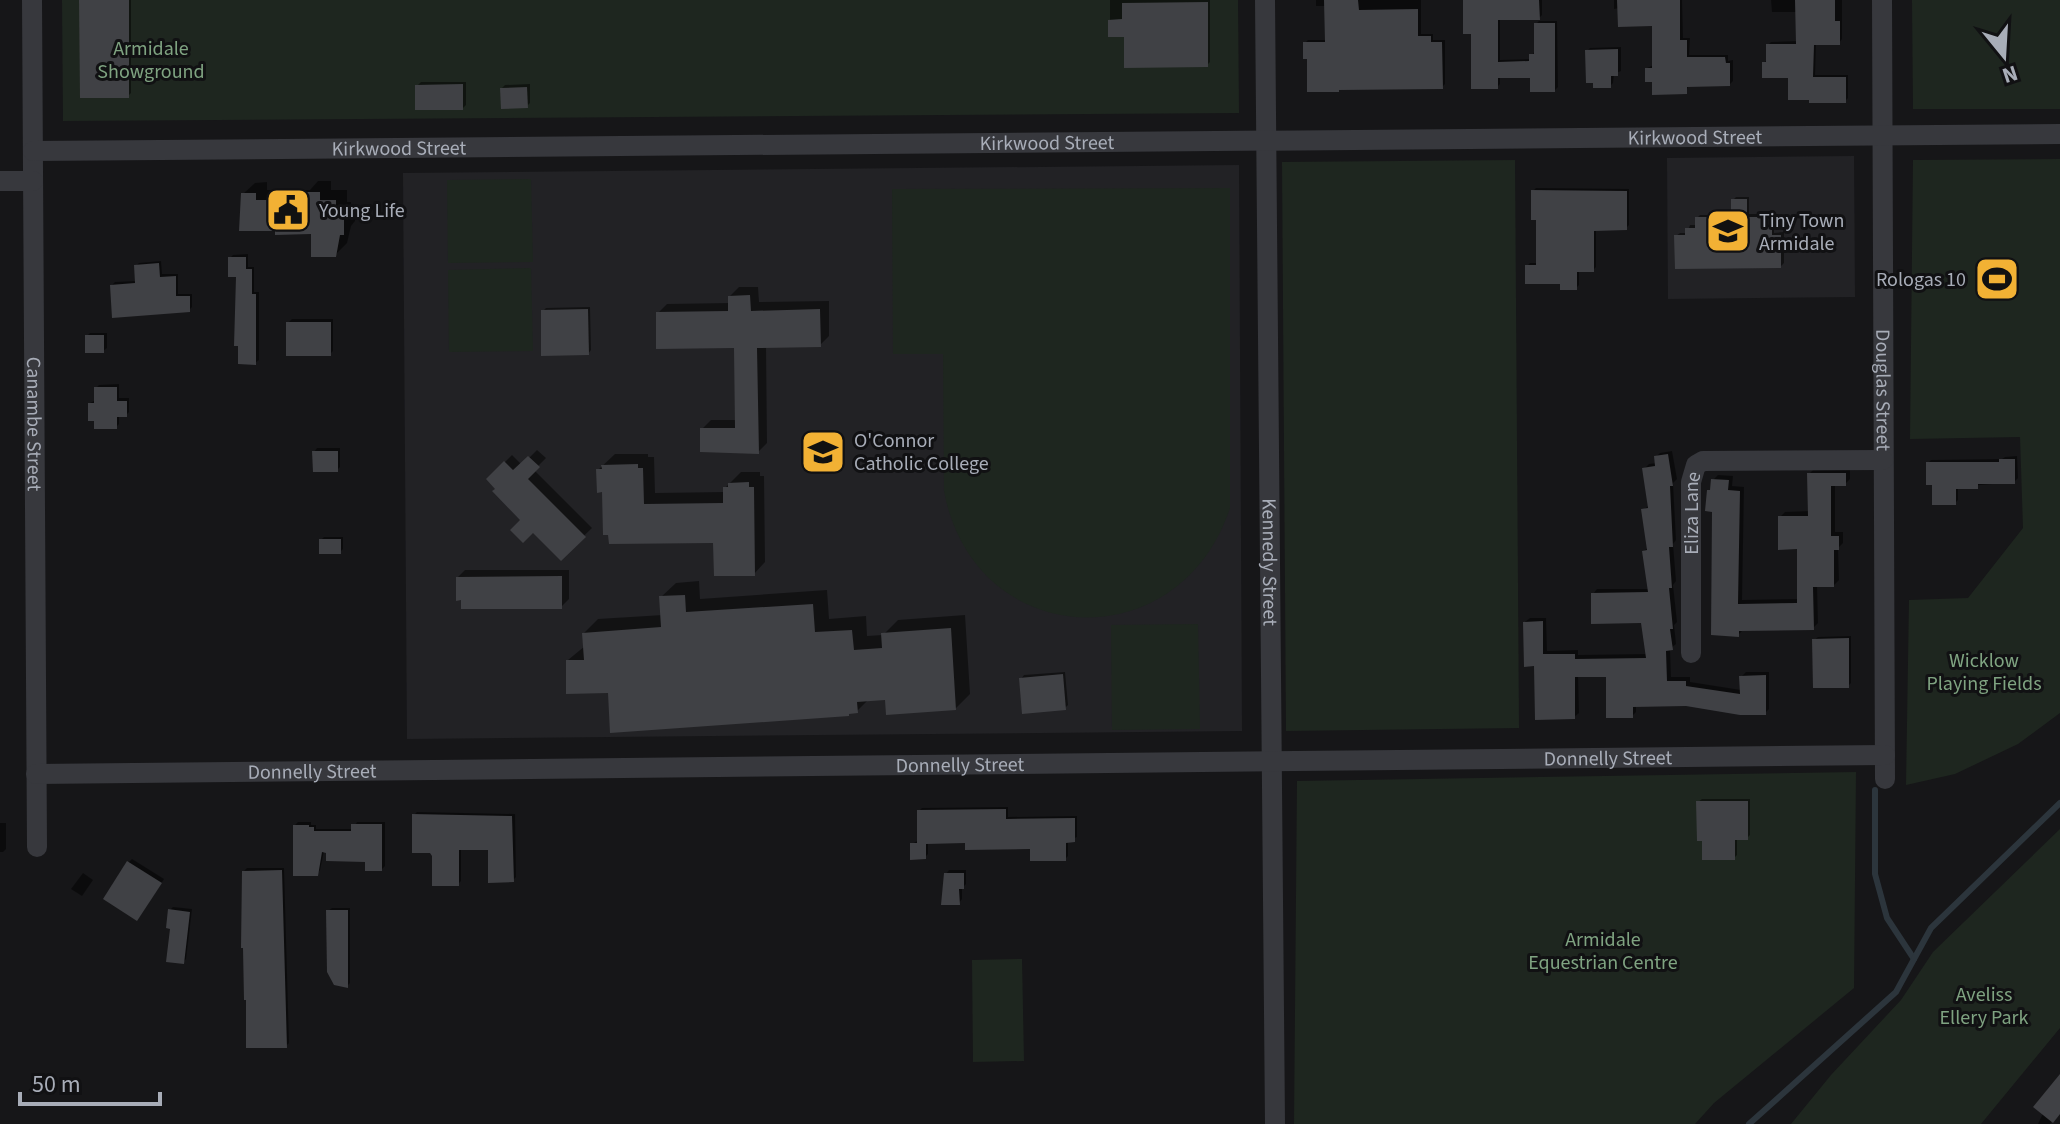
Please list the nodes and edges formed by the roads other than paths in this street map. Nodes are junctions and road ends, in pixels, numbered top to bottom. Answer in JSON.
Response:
{"nodes":[{"id":1,"x":32,"y":0,"type":"edge"},
{"id":2,"x":1265,"y":0,"type":"edge"},
{"id":3,"x":1882,"y":0,"type":"edge"},
{"id":4,"x":2060,"y":134,"type":"edge"},
{"id":5,"x":1884,"y":135,"type":"junction"},
{"id":6,"x":1267,"y":141,"type":"junction"},
{"id":7,"x":33,"y":151,"type":"junction"},
{"id":8,"x":0,"y":181,"type":"edge"},
{"id":9,"x":33,"y":181,"type":"junction"},
{"id":10,"x":1883,"y":460,"type":"junction"},
{"id":11,"x":1691,"y":653,"type":"dead end"},
{"id":12,"x":1885,"y":755,"type":"junction"},
{"id":13,"x":1270,"y":762,"type":"junction"},
{"id":14,"x":36,"y":774,"type":"junction"},
{"id":15,"x":1885,"y":779,"type":"dead end"},
{"id":16,"x":37,"y":847,"type":"dead end"},
{"id":17,"x":1275,"y":1124,"type":"edge"}],
"edges":[{"from":1,"to":7,"type":"street","name":"Canambe Street"},
{"from":2,"to":6,"type":"street","name":"Kennedy Street"},
{"from":3,"to":5,"type":"street","name":"Douglas Street"},
{"from":4,"to":5,"type":"street","name":"Kirkwood Street"},
{"from":5,"to":6,"type":"street","name":"Kirkwood Street"},
{"from":5,"to":10,"type":"street","name":"Douglas Street"},
{"from":6,"to":7,"type":"street","name":"Kirkwood Street"},
{"from":6,"to":13,"type":"street","name":"Kennedy Street"},
{"from":7,"to":9,"type":"street","name":"Canambe Street"},
{"from":8,"to":9,"type":"street"},
{"from":9,"to":14,"type":"street","name":"Canambe Street"},
{"from":10,"to":11,"type":"street","name":"Eliza Lane"},
{"from":10,"to":12,"type":"street","name":"Douglas Street"},
{"from":12,"to":13,"type":"street","name":"Donnelly Street"},
{"from":12,"to":15,"type":"street","name":"Douglas Street"},
{"from":13,"to":14,"type":"street","name":"Donnelly Street"},
{"from":13,"to":17,"type":"street","name":"Kennedy Street"},
{"from":14,"to":16,"type":"street","name":"Canambe Street"}]}
